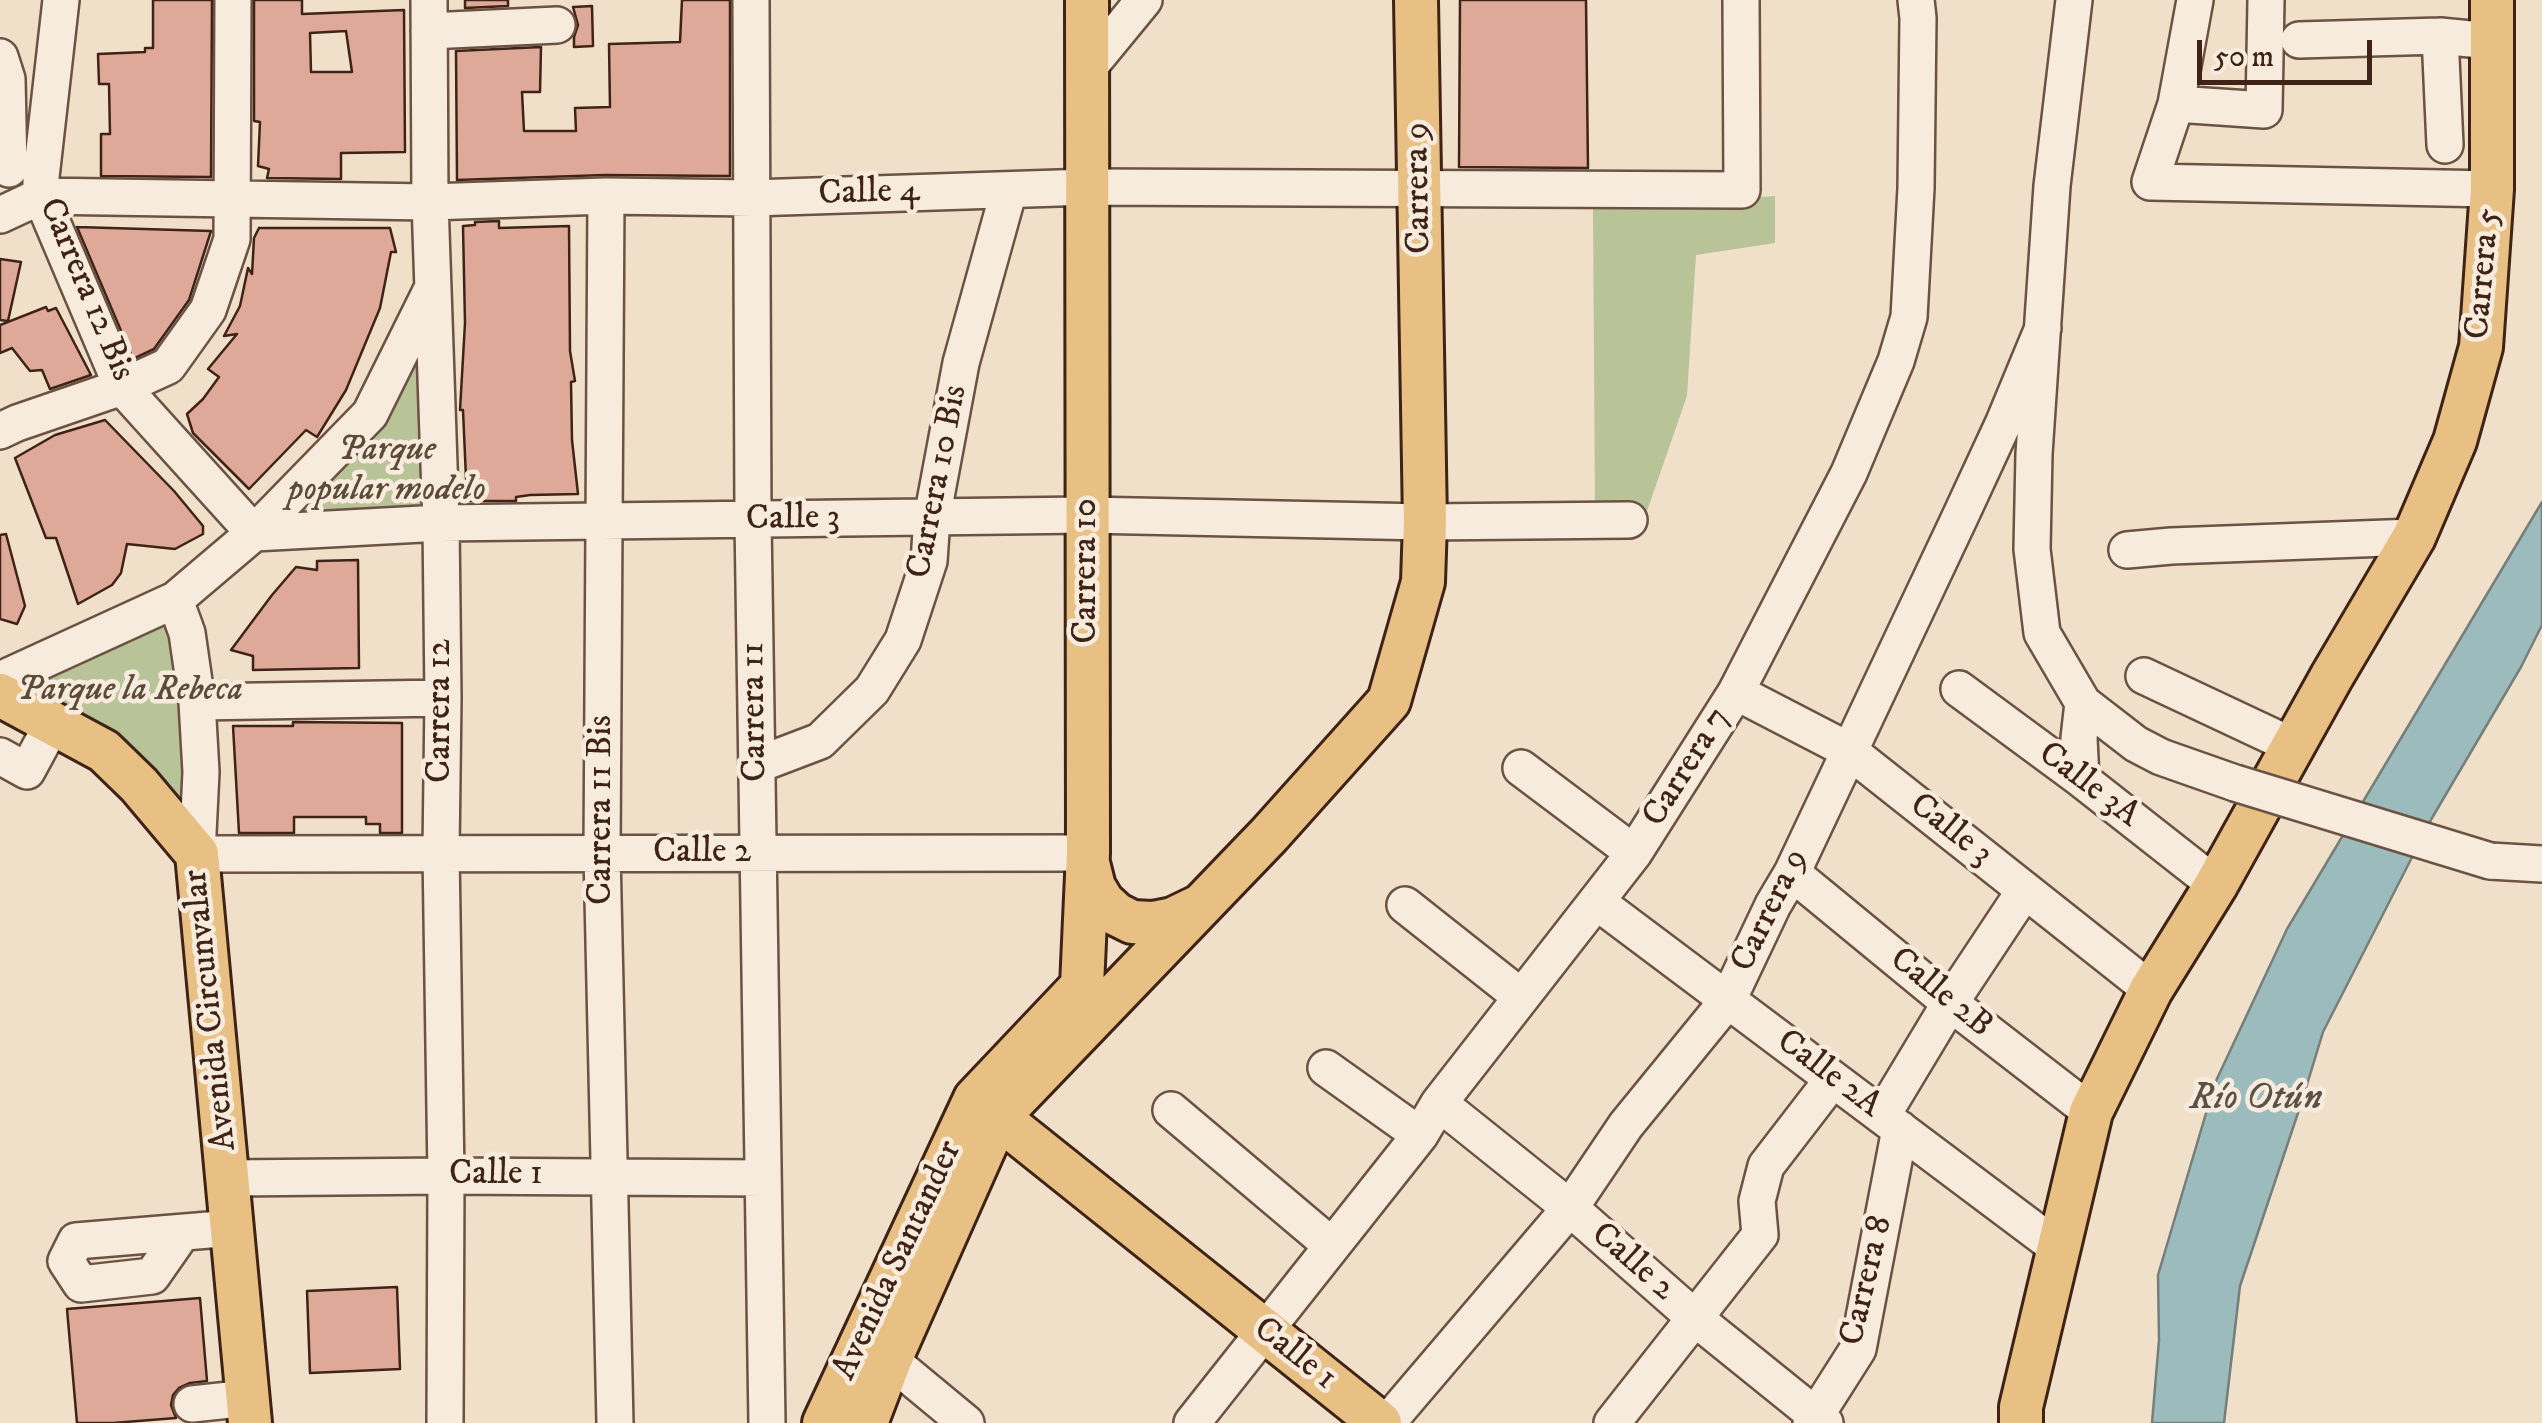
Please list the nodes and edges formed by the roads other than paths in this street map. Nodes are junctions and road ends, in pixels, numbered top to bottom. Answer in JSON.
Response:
{"nodes":[{"id":1,"x":61,"y":0,"type":"edge"},
{"id":2,"x":233,"y":0,"type":"edge"},
{"id":3,"x":752,"y":0,"type":"edge"},
{"id":4,"x":1087,"y":0,"type":"edge"},
{"id":5,"x":1144,"y":0,"type":"edge"},
{"id":6,"x":1416,"y":0,"type":"edge"},
{"id":7,"x":1741,"y":0,"type":"edge"},
{"id":8,"x":1916,"y":0,"type":"edge"},
{"id":9,"x":2074,"y":0,"type":"edge"},
{"id":10,"x":2194,"y":0,"type":"edge"},
{"id":11,"x":2266,"y":0,"type":"edge"},
{"id":12,"x":429,"y":15,"type":"edge"},
{"id":13,"x":2492,"y":20,"type":"edge"},
{"id":14,"x":557,"y":25,"type":"dead end"},
{"id":15,"x":2440,"y":36,"type":"junction"},
{"id":16,"x":2299,"y":40,"type":"dead end"},
{"id":17,"x":0,"y":56,"type":"edge"},
{"id":18,"x":1088,"y":67,"type":"junction"},
{"id":19,"x":2176,"y":104,"type":"junction"},
{"id":20,"x":2446,"y":145,"type":"dead end"},
{"id":21,"x":23,"y":177,"type":"edge"},
{"id":22,"x":1088,"y":187,"type":"junction"},
{"id":23,"x":2492,"y":189,"type":"junction"},
{"id":24,"x":1009,"y":190,"type":"junction"},
{"id":25,"x":1421,"y":190,"type":"junction"},
{"id":26,"x":606,"y":196,"type":"junction"},
{"id":27,"x":752,"y":198,"type":"junction"},
{"id":28,"x":231,"y":200,"type":"junction"},
{"id":29,"x":430,"y":202,"type":"junction"},
{"id":30,"x":0,"y":215,"type":"edge"},
{"id":31,"x":433,"y":286,"type":"junction"},
{"id":32,"x":2042,"y":328,"type":"junction"},
{"id":33,"x":122,"y":387,"type":"junction"},
{"id":34,"x":6,"y":418,"type":"edge"},
{"id":35,"x":1088,"y":515,"type":"junction"},
{"id":36,"x":932,"y":518,"type":"junction"},
{"id":37,"x":754,"y":520,"type":"junction"},
{"id":38,"x":1629,"y":520,"type":"dead end"},
{"id":39,"x":602,"y":522,"type":"junction"},
{"id":40,"x":1425,"y":522,"type":"junction"},
{"id":41,"x":441,"y":523,"type":"junction"},
{"id":42,"x":254,"y":533,"type":"junction"},
{"id":43,"x":2414,"y":537,"type":"junction"},
{"id":44,"x":2127,"y":550,"type":"dead end"},
{"id":45,"x":175,"y":600,"type":"junction"},
{"id":46,"x":2144,"y":676,"type":"dead end"},
{"id":47,"x":0,"y":680,"type":"edge"},
{"id":48,"x":1959,"y":689,"type":"dead end"},
{"id":49,"x":1736,"y":692,"type":"junction"},
{"id":50,"x":0,"y":695,"type":"edge"},
{"id":51,"x":443,"y":698,"type":"junction"},
{"id":52,"x":198,"y":702,"type":"junction"},
{"id":53,"x":2083,"y":703,"type":"junction"},
{"id":54,"x":53,"y":723,"type":"junction"},
{"id":55,"x":2294,"y":746,"type":"junction"},
{"id":56,"x":1848,"y":750,"type":"junction"},
{"id":57,"x":0,"y":756,"type":"edge"},
{"id":58,"x":757,"y":766,"type":"junction"},
{"id":59,"x":1521,"y":768,"type":"dead end"},
{"id":60,"x":2081,"y":779,"type":"junction"},
{"id":61,"x":194,"y":850,"type":"junction"},
{"id":62,"x":441,"y":852,"type":"junction"},
{"id":63,"x":1088,"y":853,"type":"junction"},
{"id":64,"x":602,"y":854,"type":"junction"},
{"id":65,"x":758,"y":854,"type":"junction"},
{"id":66,"x":1634,"y":854,"type":"junction"},
{"id":67,"x":2542,"y":864,"type":"edge"},
{"id":68,"x":1792,"y":873,"type":"junction"},
{"id":69,"x":2216,"y":885,"type":"junction"},
{"id":70,"x":2025,"y":890,"type":"junction"},
{"id":71,"x":1208,"y":900,"type":"junction"},
{"id":72,"x":1598,"y":902,"type":"junction"},
{"id":73,"x":1405,"y":905,"type":"dead end"},
{"id":74,"x":2152,"y":990,"type":"junction"},
{"id":75,"x":1520,"y":996,"type":"junction"},
{"id":76,"x":1728,"y":1000,"type":"junction"},
{"id":77,"x":1950,"y":1003,"type":"junction"},
{"id":78,"x":1326,"y":1068,"type":"dead end"},
{"id":79,"x":1833,"y":1078,"type":"junction"},
{"id":80,"x":1439,"y":1104,"type":"junction"},
{"id":81,"x":986,"y":1108,"type":"junction"},
{"id":82,"x":1171,"y":1110,"type":"dead end"},
{"id":83,"x":2091,"y":1112,"type":"junction"},
{"id":84,"x":1891,"y":1122,"type":"junction"},
{"id":85,"x":1420,"y":1135,"type":"junction"},
{"id":86,"x":446,"y":1176,"type":"junction"},
{"id":87,"x":610,"y":1177,"type":"junction"},
{"id":88,"x":229,"y":1178,"type":"junction"},
{"id":89,"x":763,"y":1178,"type":"junction"},
{"id":90,"x":1570,"y":1208,"type":"junction"},
{"id":91,"x":233,"y":1228,"type":"junction"},
{"id":92,"x":182,"y":1233,"type":"dead end"},
{"id":93,"x":1332,"y":1246,"type":"junction"},
{"id":94,"x":2058,"y":1248,"type":"junction"},
{"id":95,"x":1696,"y":1319,"type":"junction"},
{"id":96,"x":1263,"y":1332,"type":"junction"},
{"id":97,"x":890,"y":1360,"type":"junction"},
{"id":98,"x":192,"y":1404,"type":"dead end"},
{"id":99,"x":249,"y":1410,"type":"edge"},
{"id":100,"x":2018,"y":1418,"type":"edge"},
{"id":101,"x":1818,"y":1421,"type":"edge"},
{"id":102,"x":445,"y":1423,"type":"edge"},
{"id":103,"x":615,"y":1423,"type":"edge"},
{"id":104,"x":767,"y":1423,"type":"edge"},
{"id":105,"x":824,"y":1423,"type":"edge"},
{"id":106,"x":866,"y":1423,"type":"edge"},
{"id":107,"x":966,"y":1423,"type":"edge"},
{"id":108,"x":1192,"y":1423,"type":"edge"},
{"id":109,"x":1384,"y":1423,"type":"edge"},
{"id":110,"x":1612,"y":1423,"type":"edge"}],
"edges":[{"from":1,"to":21,"type":"street","name":"Carrera 12 Bis"},
{"from":2,"to":28,"type":"street"},
{"from":3,"to":27,"type":"street","name":"Carrera 11"},
{"from":4,"to":18,"type":"main road","name":"Carrera 10"},
{"from":5,"to":18,"type":"street"},
{"from":6,"to":25,"type":"main road","name":"Carrera 9"},
{"from":7,"to":25,"type":"street","name":"Calle 4"},
{"from":8,"to":49,"type":"street","name":"Carrera 7"},
{"from":9,"to":32,"type":"street"},
{"from":10,"to":19,"type":"street"},
{"from":11,"to":19,"type":"street"},
{"from":12,"to":14,"type":"street"},
{"from":12,"to":29,"type":"street","name":"Carrera 12"},
{"from":13,"to":15,"type":"street"},
{"from":13,"to":23,"type":"main road","name":"Carrera 5"},
{"from":15,"to":16,"type":"street"},
{"from":15,"to":20,"type":"street"},
{"from":17,"to":21,"type":"street"},
{"from":18,"to":22,"type":"main road","name":"Carrera 10"},
{"from":19,"to":23,"type":"street"},
{"from":21,"to":28,"type":"street","name":"Calle 4"},
{"from":21,"to":30,"type":"street","name":"Calle 4"},
{"from":21,"to":33,"type":"street","name":"Carrera 12 Bis"},
{"from":22,"to":24,"type":"street","name":"Calle 4"},
{"from":22,"to":25,"type":"street","name":"Calle 4"},
{"from":22,"to":35,"type":"main road","name":"Carrera 10"},
{"from":23,"to":43,"type":"main road","name":"Carrera 5"},
{"from":24,"to":27,"type":"street","name":"Calle 4"},
{"from":24,"to":36,"type":"street","name":"Carrera 10 Bis"},
{"from":25,"to":40,"type":"main road","name":"Carrera 9"},
{"from":26,"to":27,"type":"street","name":"Calle 4"},
{"from":26,"to":29,"type":"street","name":"Calle 4"},
{"from":26,"to":39,"type":"street","name":"Carrera 11 Bis"},
{"from":27,"to":37,"type":"street","name":"Carrera 11"},
{"from":28,"to":29,"type":"street","name":"Calle 4"},
{"from":28,"to":33,"type":"street"},
{"from":29,"to":31,"type":"street","name":"Carrera 12"},
{"from":31,"to":41,"type":"street","name":"Carrera 12"},
{"from":31,"to":42,"type":"street"},
{"from":32,"to":53,"type":"street"},
{"from":32,"to":56,"type":"street","name":"Carrera 9"},
{"from":33,"to":34,"type":"street"},
{"from":33,"to":42,"type":"street","name":"Carrera 12 Bis"},
{"from":35,"to":36,"type":"street","name":"Calle 3"},
{"from":35,"to":40,"type":"street","name":"Calle 3"},
{"from":35,"to":63,"type":"main road","name":"Carrera 10"},
{"from":36,"to":37,"type":"street","name":"Calle 3"},
{"from":36,"to":58,"type":"street","name":"Carrera 10 Bis"},
{"from":37,"to":39,"type":"street","name":"Calle 3"},
{"from":37,"to":58,"type":"street","name":"Carrera 11"},
{"from":38,"to":40,"type":"street","name":"Calle 3"},
{"from":39,"to":41,"type":"street","name":"Calle 3"},
{"from":39,"to":64,"type":"street","name":"Carrera 11 Bis"},
{"from":40,"to":71,"type":"main road","name":"Carrera 9"},
{"from":41,"to":42,"type":"street","name":"Calle 3"},
{"from":41,"to":51,"type":"street","name":"Carrera 12"},
{"from":42,"to":45,"type":"street"},
{"from":43,"to":44,"type":"street"},
{"from":43,"to":55,"type":"main road","name":"Carrera 5"},
{"from":45,"to":47,"type":"street"},
{"from":45,"to":52,"type":"street"},
{"from":46,"to":55,"type":"street"},
{"from":48,"to":60,"type":"street","name":"Calle 3A"},
{"from":49,"to":56,"type":"street","name":"Calle 3"},
{"from":49,"to":66,"type":"street","name":"Carrera 7"},
{"from":50,"to":54,"type":"main road","name":"Avenida Circunvalar"},
{"from":51,"to":52,"type":"street"},
{"from":51,"to":62,"type":"street","name":"Carrera 12"},
{"from":52,"to":61,"type":"street"},
{"from":53,"to":60,"type":"street"},
{"from":53,"to":67,"type":"street","bridge":true},
{"from":54,"to":57,"type":"street"},
{"from":54,"to":61,"type":"main road","name":"Avenida Circunvalar"},
{"from":55,"to":69,"type":"main road","name":"Carrera 5"},
{"from":56,"to":68,"type":"street","name":"Carrera 9"},
{"from":56,"to":70,"type":"street","name":"Calle 3"},
{"from":58,"to":65,"type":"street","name":"Carrera 11"},
{"from":59,"to":66,"type":"street"},
{"from":60,"to":69,"type":"street","name":"Calle 3A"},
{"from":61,"to":62,"type":"street","name":"Calle 2"},
{"from":61,"to":88,"type":"main road","name":"Avenida Circunvalar"},
{"from":62,"to":64,"type":"street","name":"Calle 2"},
{"from":62,"to":86,"type":"street","name":"Carrera 12"},
{"from":63,"to":65,"type":"street","name":"Calle 2"},
{"from":63,"to":71,"type":"main road"},
{"from":63,"to":81,"type":"main road","name":"Carrera 10"},
{"from":64,"to":65,"type":"street","name":"Calle 2"},
{"from":64,"to":87,"type":"street","name":"Carrera 11 Bis"},
{"from":65,"to":89,"type":"street","name":"Carrera 11"},
{"from":66,"to":72,"type":"street","name":"Carrera 7"},
{"from":68,"to":76,"type":"street","name":"Carrera 9"},
{"from":68,"to":77,"type":"street","name":"Calle 2B"},
{"from":69,"to":74,"type":"main road","name":"Carrera 5"},
{"from":70,"to":74,"type":"street","name":"Calle 3"},
{"from":70,"to":77,"type":"street"},
{"from":71,"to":81,"type":"main road","name":"Carrera 9"},
{"from":72,"to":75,"type":"street","name":"Carrera 7"},
{"from":72,"to":76,"type":"street","name":"Calle 2A"},
{"from":73,"to":75,"type":"street"},
{"from":74,"to":83,"type":"main road","name":"Carrera 5"},
{"from":75,"to":80,"type":"street","name":"Carrera 7"},
{"from":76,"to":79,"type":"street","name":"Calle 2A"},
{"from":76,"to":90,"type":"street","name":"Carrera 9"},
{"from":77,"to":83,"type":"street","name":"Calle 2B"},
{"from":77,"to":84,"type":"street"},
{"from":78,"to":85,"type":"street"},
{"from":79,"to":84,"type":"street","name":"Calle 2A"},
{"from":79,"to":95,"type":"street"},
{"from":80,"to":85,"type":"street","name":"Carrera 7"},
{"from":80,"to":90,"type":"street","name":"Calle 2"},
{"from":81,"to":96,"type":"main road","name":"Calle 1"},
{"from":81,"to":97,"type":"main road","name":"Avenida Santander"},
{"from":81,"to":105,"type":"main road","name":"Avenida Santander"},
{"from":82,"to":93,"type":"street"},
{"from":83,"to":94,"type":"main road","name":"Carrera 5"},
{"from":84,"to":94,"type":"street","name":"Calle 2A"},
{"from":84,"to":101,"type":"street","name":"Carrera 8"},
{"from":85,"to":93,"type":"street","name":"Carrera 7"},
{"from":86,"to":87,"type":"street","name":"Calle 1"},
{"from":86,"to":88,"type":"street","name":"Calle 1"},
{"from":86,"to":102,"type":"street","name":"Carrera 12"},
{"from":87,"to":89,"type":"street","name":"Calle 1"},
{"from":87,"to":103,"type":"street","name":"Carrera 11 Bis"},
{"from":88,"to":91,"type":"main road","name":"Avenida Circunvalar"},
{"from":89,"to":104,"type":"street","name":"Carrera 11"},
{"from":90,"to":95,"type":"street","name":"Calle 2"},
{"from":90,"to":109,"type":"street","name":"Carrera 9"},
{"from":91,"to":92,"type":"street"},
{"from":91,"to":99,"type":"main road","name":"Avenida Circunvalar"},
{"from":93,"to":96,"type":"street","name":"Carrera 7"},
{"from":94,"to":100,"type":"main road","name":"Carrera 5"},
{"from":95,"to":101,"type":"street","name":"Calle 2"},
{"from":95,"to":110,"type":"street"},
{"from":96,"to":108,"type":"street","name":"Carrera 7"},
{"from":96,"to":109,"type":"main road","name":"Calle 1"},
{"from":97,"to":106,"type":"main road","name":"Avenida Santander"},
{"from":97,"to":107,"type":"street"},
{"from":98,"to":99,"type":"street"}]}
